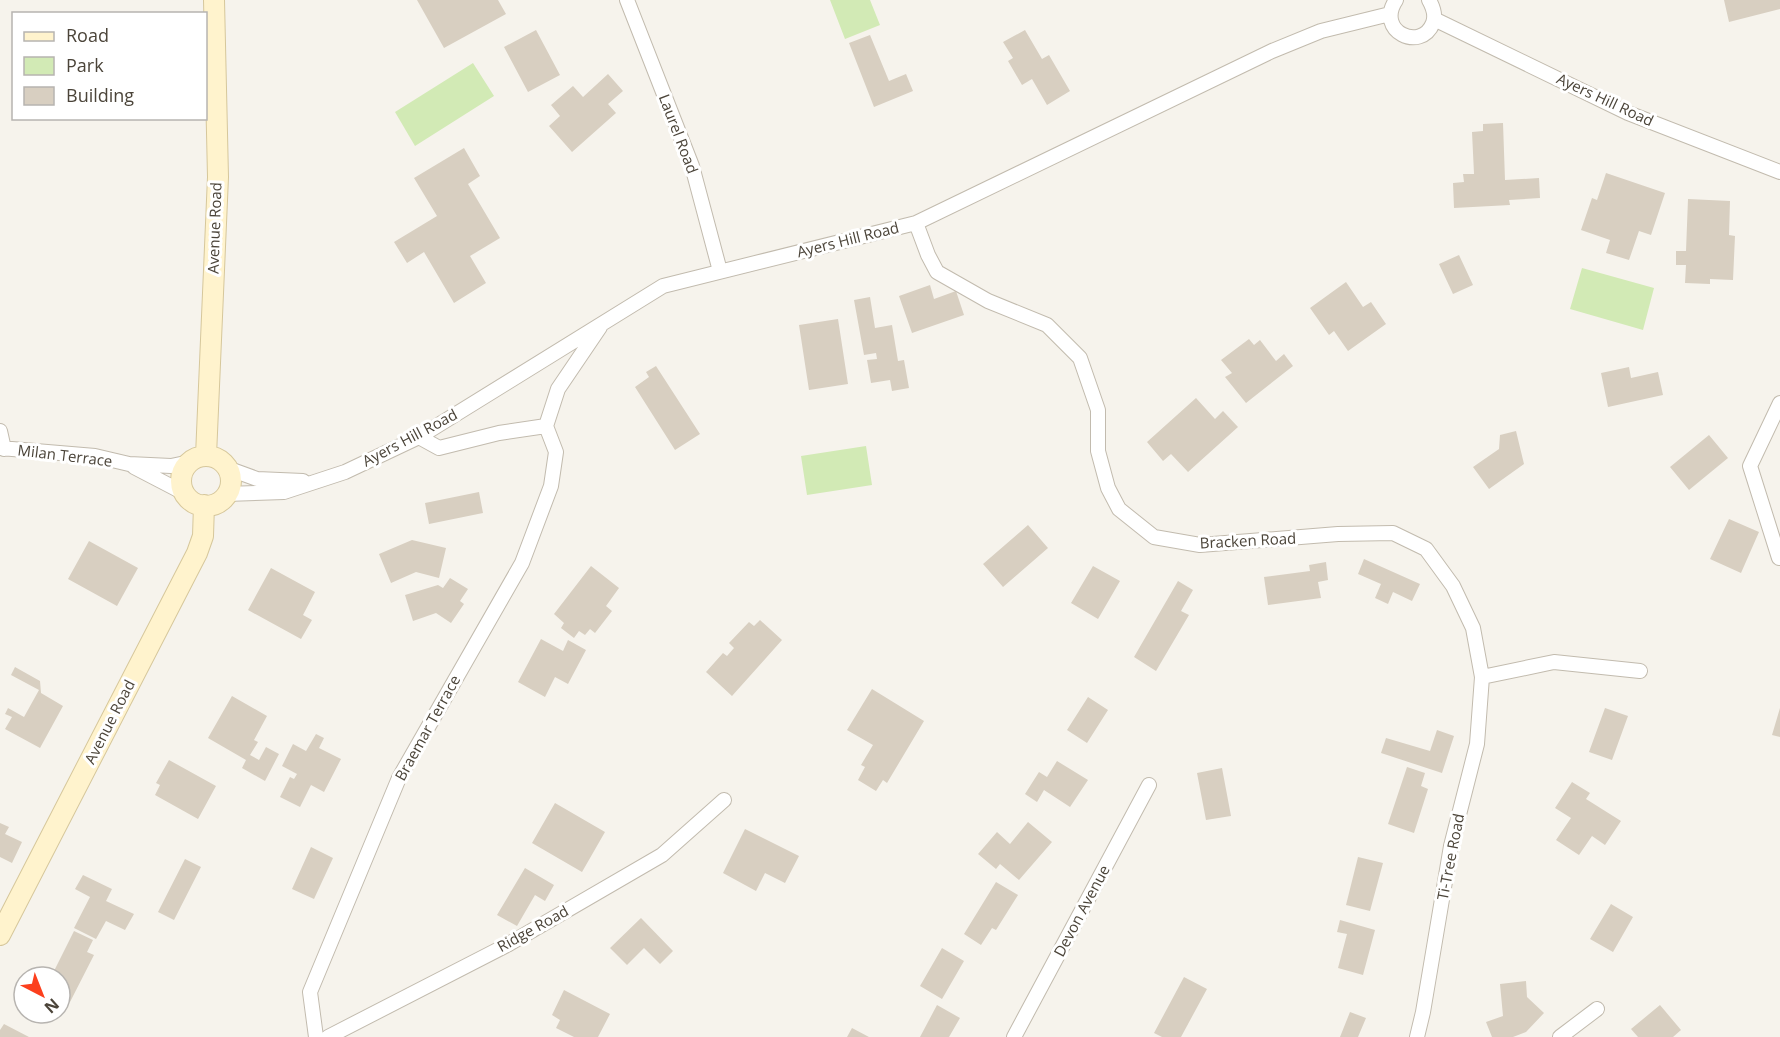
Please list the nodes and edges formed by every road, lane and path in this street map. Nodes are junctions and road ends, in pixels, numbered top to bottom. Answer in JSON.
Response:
{"nodes":[{"id":1,"x":214,"y":0,"type":"edge"},
{"id":2,"x":627,"y":0,"type":"edge"},
{"id":3,"x":1396,"y":0,"type":"edge"},
{"id":4,"x":1429,"y":0,"type":"edge"},
{"id":5,"x":1390,"y":14,"type":"junction"},
{"id":6,"x":1434,"y":19,"type":"junction"},
{"id":7,"x":1780,"y":172,"type":"edge"},
{"id":8,"x":916,"y":223,"type":"junction"},
{"id":9,"x":720,"y":271,"type":"junction"},
{"id":10,"x":603,"y":323,"type":"junction"},
{"id":11,"x":1780,"y":403,"type":"edge"},
{"id":12,"x":546,"y":426,"type":"junction"},
{"id":13,"x":0,"y":430,"type":"edge"},
{"id":14,"x":419,"y":437,"type":"junction"},
{"id":15,"x":2,"y":448,"type":"edge"},
{"id":16,"x":198,"y":459,"type":"junction"},
{"id":17,"x":129,"y":464,"type":"junction"},
{"id":18,"x":228,"y":468,"type":"junction"},
{"id":19,"x":317,"y":482,"type":"junction"},
{"id":20,"x":184,"y":493,"type":"junction"},
{"id":21,"x":226,"y":494,"type":"junction"},
{"id":22,"x":204,"y":505,"type":"junction"},
{"id":23,"x":1779,"y":558,"type":"edge"},
{"id":24,"x":1640,"y":670,"type":"dead end"},
{"id":25,"x":1482,"y":677,"type":"junction"},
{"id":26,"x":1149,"y":786,"type":"dead end"},
{"id":27,"x":724,"y":800,"type":"dead end"},
{"id":28,"x":0,"y":935,"type":"edge"},
{"id":29,"x":1597,"y":1009,"type":"dead end"},
{"id":30,"x":316,"y":1037,"type":"edge"},
{"id":31,"x":328,"y":1037,"type":"edge"},
{"id":32,"x":1014,"y":1037,"type":"edge"},
{"id":33,"x":1417,"y":1037,"type":"edge"},
{"id":34,"x":1560,"y":1037,"type":"edge"}],
"edges":[{"from":1,"to":16,"type":"street","name":"Avenue Road"},
{"from":2,"to":9,"type":"street","name":"Laurel Road"},
{"from":3,"to":5,"type":"street"},
{"from":4,"to":6,"type":"street"},
{"from":5,"to":6,"type":"street"},
{"from":5,"to":8,"type":"street","name":"Ayers Hill Road"},
{"from":6,"to":7,"type":"street","name":"Ayers Hill Road"},
{"from":8,"to":9,"type":"street","name":"Ayers Hill Road"},
{"from":8,"to":25,"type":"street","name":"Bracken Road"},
{"from":9,"to":10,"type":"street","name":"Ayers Hill Road"},
{"from":10,"to":12,"type":"street"},
{"from":10,"to":14,"type":"street","name":"Ayers Hill Road"},
{"from":11,"to":23,"type":"street"},
{"from":12,"to":14,"type":"street"},
{"from":12,"to":30,"type":"street","name":"Braemar Terrace"},
{"from":13,"to":15,"type":"street"},
{"from":14,"to":19,"type":"street","name":"Ayers Hill Road"},
{"from":15,"to":17,"type":"street","name":"Milan Terrace"},
{"from":16,"to":17,"type":"street","name":"Milan Terrace"},
{"from":16,"to":18,"type":"street"},
{"from":16,"to":20,"type":"street"},
{"from":17,"to":20,"type":"street","name":"Milan Terrace"},
{"from":18,"to":19,"type":"street","name":"Ayers Hill Road"},
{"from":18,"to":21,"type":"street"},
{"from":19,"to":21,"type":"street","name":"Ayers Hill Road"},
{"from":20,"to":22,"type":"street"},
{"from":21,"to":22,"type":"street"},
{"from":22,"to":28,"type":"street","name":"Avenue Road"},
{"from":24,"to":25,"type":"street"},
{"from":25,"to":33,"type":"street","name":"Ti-Tree Road"},
{"from":26,"to":32,"type":"street","name":"Devon Avenue"},
{"from":27,"to":31,"type":"street","name":"Ridge Road"},
{"from":29,"to":34,"type":"street"}]}
